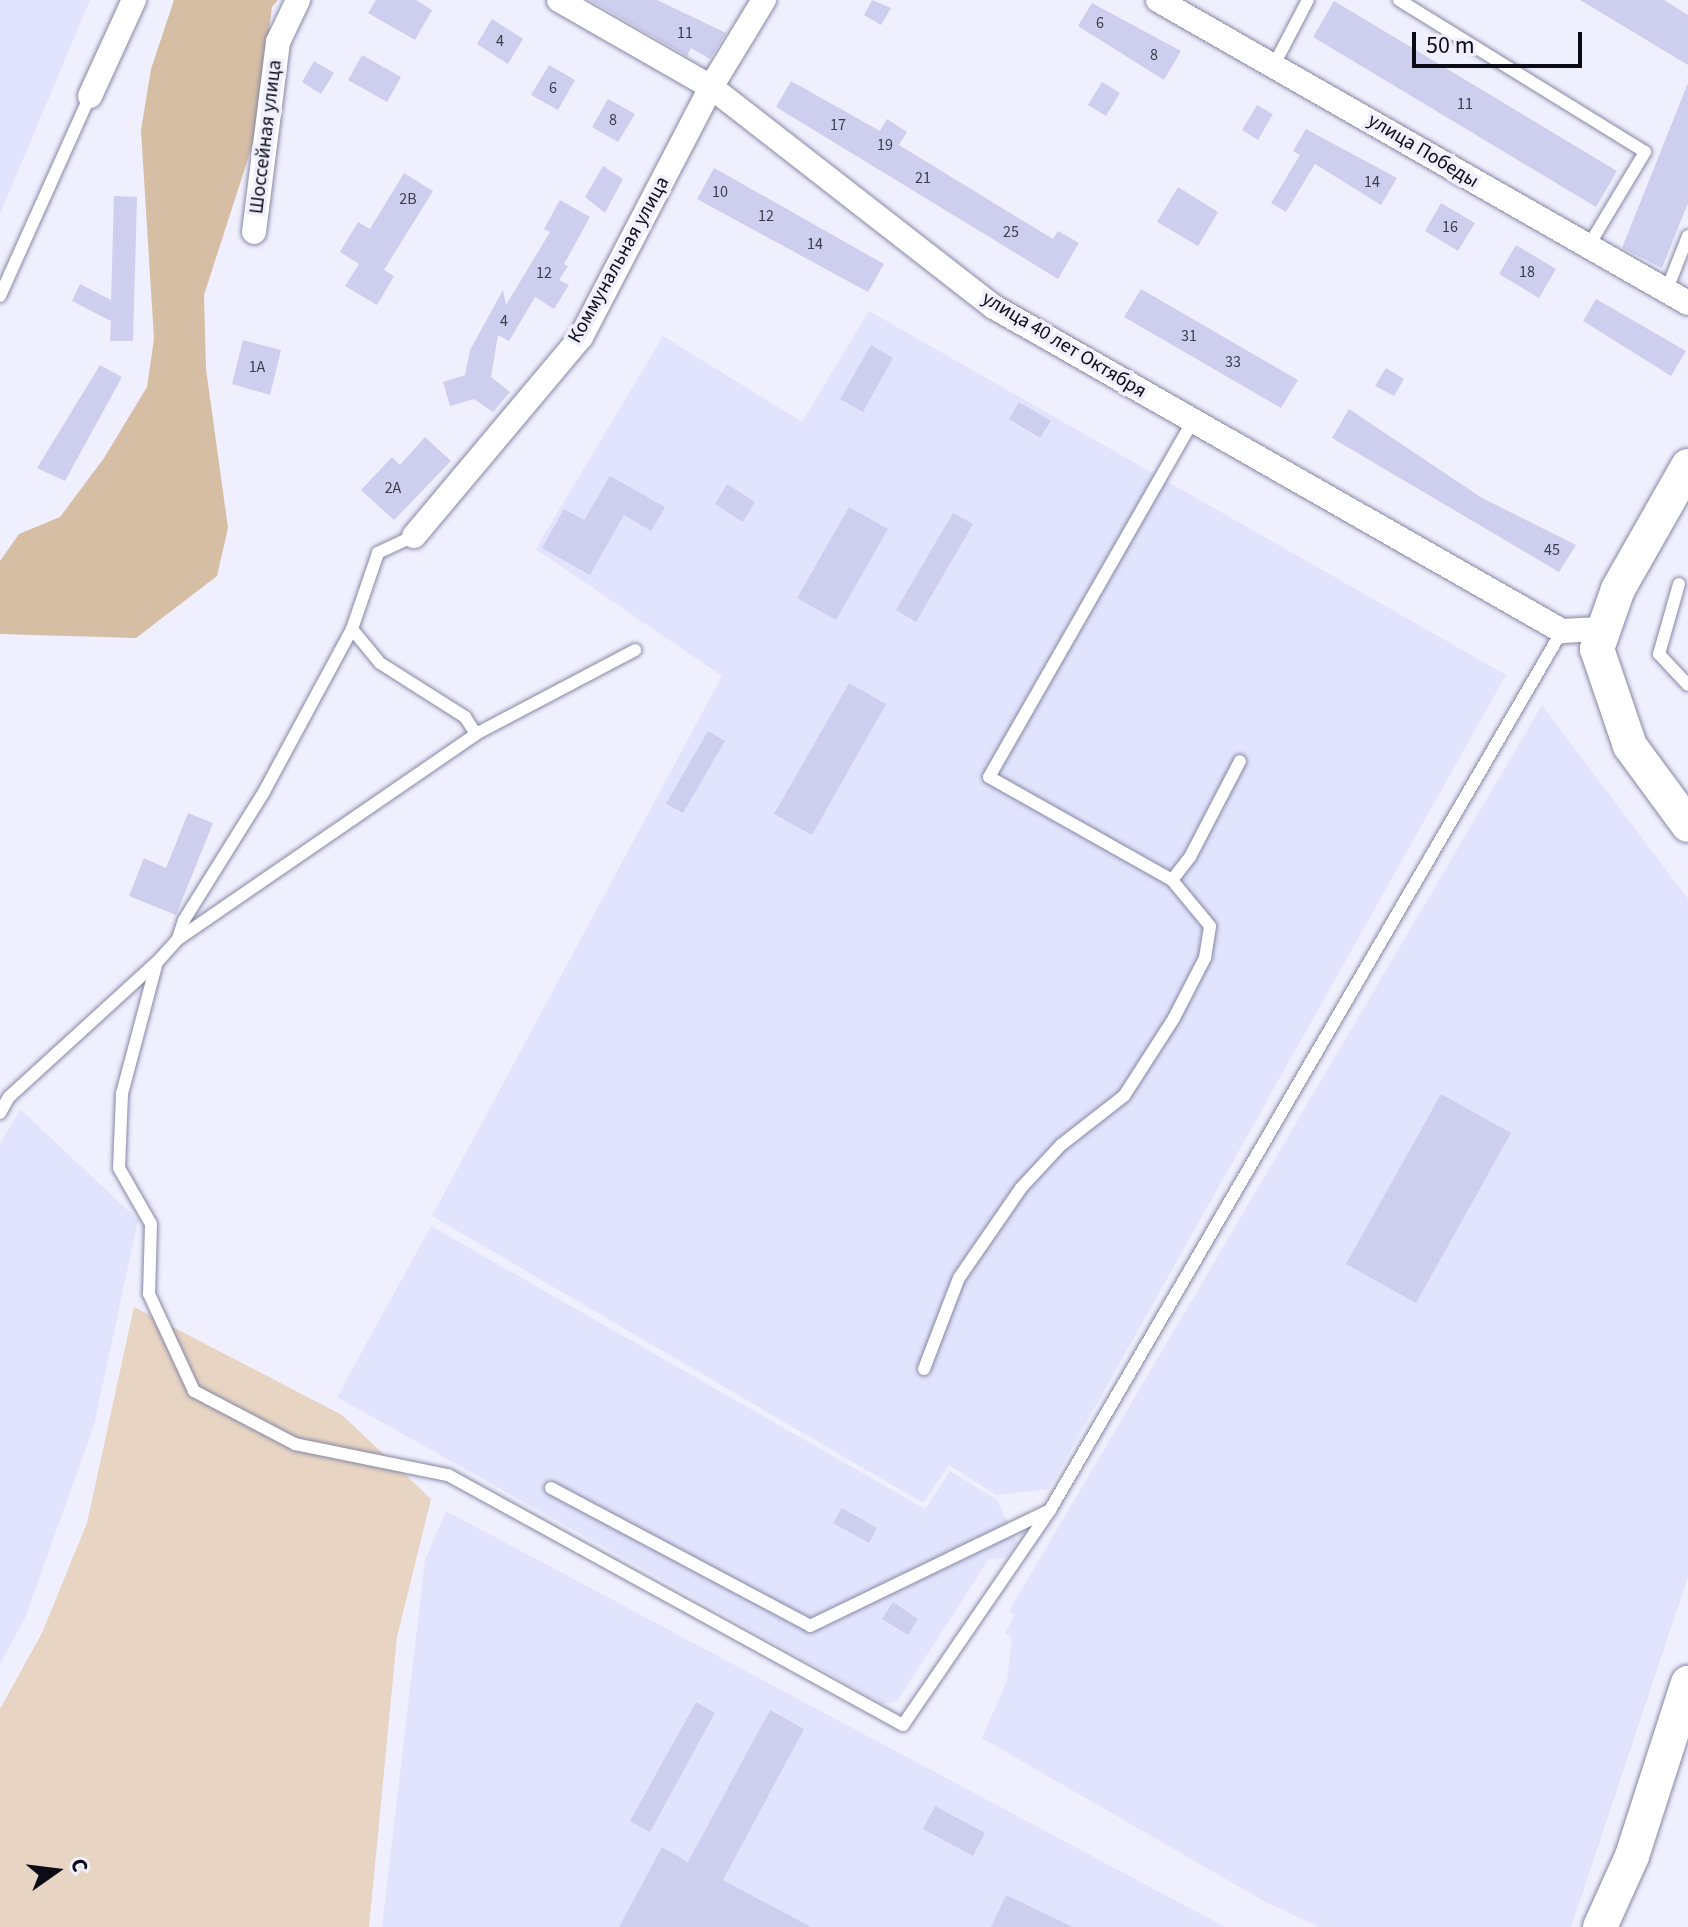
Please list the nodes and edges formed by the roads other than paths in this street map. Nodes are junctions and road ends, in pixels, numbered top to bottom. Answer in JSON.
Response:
{"nodes":[{"id":1,"x":134,"y":0,"type":"edge"},
{"id":2,"x":298,"y":0,"type":"edge"},
{"id":3,"x":559,"y":0,"type":"edge"},
{"id":4,"x":764,"y":0,"type":"edge"},
{"id":5,"x":1158,"y":0,"type":"edge"},
{"id":6,"x":1308,"y":0,"type":"edge"},
{"id":7,"x":1399,"y":0,"type":"edge"},
{"id":8,"x":1275,"y":63,"type":"junction"},
{"id":9,"x":711,"y":87,"type":"junction"},
{"id":10,"x":90,"y":96,"type":"joint"},
{"id":11,"x":254,"y":232,"type":"dead end"},
{"id":12,"x":1688,"y":236,"type":"edge"},
{"id":13,"x":1588,"y":248,"type":"junction"},
{"id":14,"x":1665,"y":294,"type":"junction"},
{"id":15,"x":0,"y":296,"type":"edge"},
{"id":16,"x":1688,"y":303,"type":"edge"},
{"id":17,"x":1192,"y":422,"type":"junction"},
{"id":18,"x":1688,"y":466,"type":"edge"},
{"id":19,"x":414,"y":536,"type":"joint"},
{"id":20,"x":1679,"y":584,"type":"dead end"},
{"id":21,"x":352,"y":629,"type":"junction"},
{"id":22,"x":1600,"y":629,"type":"junction"},
{"id":23,"x":1562,"y":631,"type":"junction"},
{"id":24,"x":635,"y":650,"type":"dead end"},
{"id":25,"x":1688,"y":685,"type":"edge"},
{"id":26,"x":476,"y":734,"type":"junction"},
{"id":27,"x":1240,"y":761,"type":"dead end"},
{"id":28,"x":1688,"y":825,"type":"edge"},
{"id":29,"x":1172,"y":880,"type":"junction"},
{"id":30,"x":178,"y":939,"type":"junction"},
{"id":31,"x":157,"y":962,"type":"junction"},
{"id":32,"x":0,"y":1113,"type":"edge"},
{"id":33,"x":924,"y":1369,"type":"dead end"},
{"id":34,"x":551,"y":1488,"type":"dead end"},
{"id":35,"x":1050,"y":1510,"type":"junction"},
{"id":36,"x":1688,"y":1683,"type":"edge"},
{"id":37,"x":1600,"y":1927,"type":"edge"}],
"edges":[{"from":1,"to":10,"type":"street"},
{"from":2,"to":11,"type":"street","name":"Шоссейная улица"},
{"from":3,"to":9,"type":"street","name":"улица 40 лет Октября"},
{"from":4,"to":9,"type":"street","name":"Коммунальная улица"},
{"from":5,"to":8,"type":"street","name":"улица Победы"},
{"from":6,"to":8,"type":"lane"},
{"from":7,"to":13,"type":"lane"},
{"from":8,"to":13,"type":"street","name":"улица Победы"},
{"from":9,"to":17,"type":"street","name":"улица 40 лет Октября"},
{"from":9,"to":19,"type":"street","name":"Коммунальная улица"},
{"from":10,"to":15,"type":"lane"},
{"from":12,"to":14,"type":"lane"},
{"from":13,"to":14,"type":"street","name":"улица Победы"},
{"from":14,"to":16,"type":"street","name":"улица Победы"},
{"from":17,"to":23,"type":"street","name":"улица 40 лет Октября"},
{"from":17,"to":29,"type":"lane"},
{"from":18,"to":22,"type":"main road"},
{"from":19,"to":21,"type":"lane"},
{"from":20,"to":25,"type":"lane"},
{"from":21,"to":26,"type":"lane"},
{"from":21,"to":30,"type":"lane"},
{"from":22,"to":23,"type":"street"},
{"from":22,"to":28,"type":"main road"},
{"from":23,"to":35,"type":"lane"},
{"from":24,"to":26,"type":"lane"},
{"from":26,"to":30,"type":"lane"},
{"from":27,"to":29,"type":"lane"},
{"from":29,"to":33,"type":"lane"},
{"from":30,"to":31,"type":"lane"},
{"from":31,"to":32,"type":"lane"},
{"from":31,"to":35,"type":"lane"},
{"from":34,"to":35,"type":"lane"},
{"from":36,"to":37,"type":"main road"}]}
